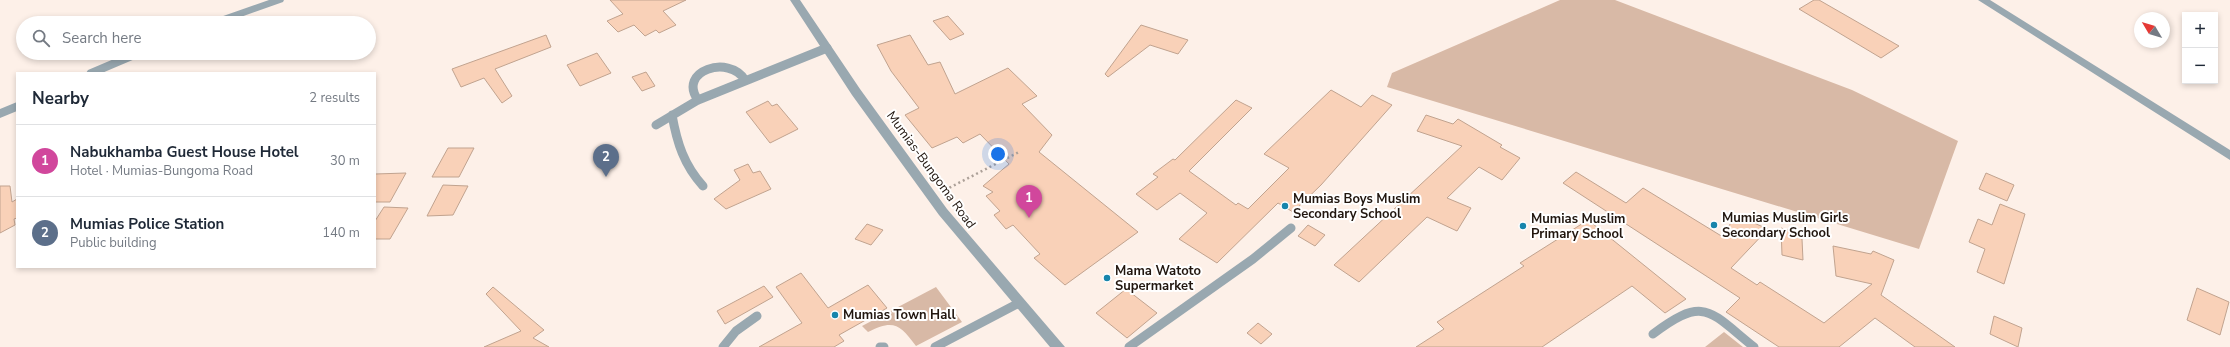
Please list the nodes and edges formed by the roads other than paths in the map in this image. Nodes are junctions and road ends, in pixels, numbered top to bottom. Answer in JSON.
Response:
{"nodes":[{"id":1,"x":279,"y":0,"type":"edge"},
{"id":2,"x":795,"y":0,"type":"edge"},
{"id":3,"x":1984,"y":0,"type":"edge"},
{"id":4,"x":233,"y":16,"type":"edge"},
{"id":5,"x":827,"y":48,"type":"junction"},
{"id":6,"x":122,"y":60,"type":"edge"},
{"id":7,"x":94,"y":72,"type":"edge"},
{"id":8,"x":745,"y":80,"type":"junction"},
{"id":9,"x":698,"y":100,"type":"junction"},
{"id":10,"x":16,"y":106,"type":"edge"},
{"id":11,"x":0,"y":114,"type":"edge"},
{"id":12,"x":672,"y":115,"type":"junction"},
{"id":13,"x":656,"y":125,"type":"dead end"},
{"id":14,"x":2230,"y":156,"type":"edge"},
{"id":15,"x":704,"y":186,"type":"dead end"},
{"id":16,"x":1291,"y":228,"type":"dead end"},
{"id":17,"x":1019,"y":303,"type":"junction"},
{"id":18,"x":757,"y":316,"type":"dead end"},
{"id":19,"x":1653,"y":334,"type":"dead end"},
{"id":20,"x":723,"y":347,"type":"edge"},
{"id":21,"x":880,"y":347,"type":"edge"},
{"id":22,"x":884,"y":347,"type":"edge"},
{"id":23,"x":935,"y":347,"type":"edge"},
{"id":24,"x":1058,"y":347,"type":"edge"},
{"id":25,"x":1129,"y":347,"type":"edge"},
{"id":26,"x":1754,"y":347,"type":"edge"}],
"edges":[{"from":1,"to":4,"type":"street"},
{"from":2,"to":5,"type":"street","name":"Mumias-Bungoma Road"},
{"from":3,"to":14,"type":"street"},
{"from":5,"to":8,"type":"lane"},
{"from":5,"to":17,"type":"street","name":"Mumias-Bungoma Road"},
{"from":6,"to":7,"type":"street"},
{"from":8,"to":9,"type":"lane"},
{"from":8,"to":9,"type":"lane"},
{"from":9,"to":12,"type":"lane"},
{"from":10,"to":11,"type":"street"},
{"from":12,"to":13,"type":"lane"},
{"from":12,"to":15,"type":"lane"},
{"from":16,"to":25,"type":"lane"},
{"from":17,"to":23,"type":"lane"},
{"from":17,"to":24,"type":"street","name":"Mumias-Bungoma Road"},
{"from":18,"to":20,"type":"lane"},
{"from":19,"to":26,"type":"lane"},
{"from":21,"to":22,"type":"lane"}]}
